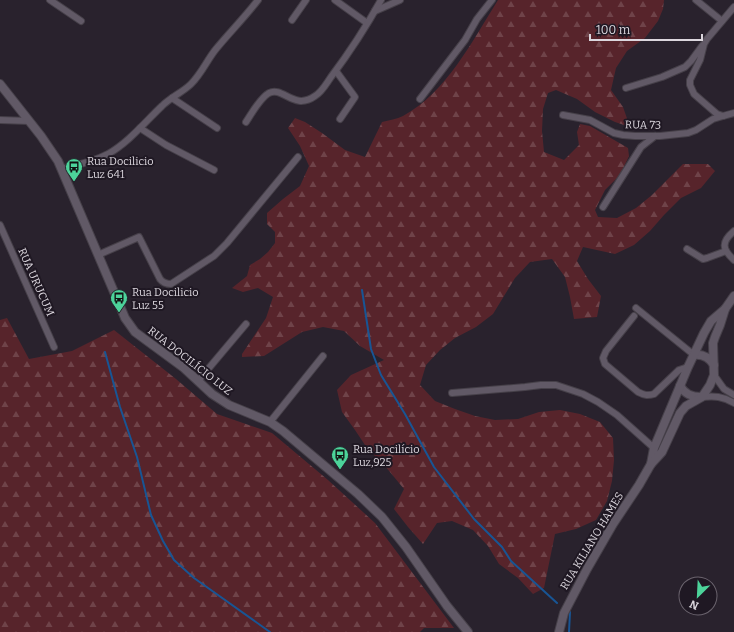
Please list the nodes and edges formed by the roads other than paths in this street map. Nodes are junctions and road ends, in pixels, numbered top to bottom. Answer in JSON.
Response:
{"nodes":[{"id":1,"x":50,"y":0,"type":"edge"},
{"id":2,"x":258,"y":0,"type":"edge"},
{"id":3,"x":306,"y":0,"type":"edge"},
{"id":4,"x":335,"y":0,"type":"edge"},
{"id":5,"x":381,"y":0,"type":"edge"},
{"id":6,"x":400,"y":0,"type":"edge"},
{"id":7,"x":492,"y":0,"type":"edge"},
{"id":8,"x":696,"y":0,"type":"edge"},
{"id":9,"x":734,"y":7,"type":"edge"},
{"id":10,"x":375,"y":11,"type":"junction"},
{"id":11,"x":292,"y":20,"type":"dead end"},
{"id":12,"x":81,"y":21,"type":"dead end"},
{"id":13,"x":722,"y":21,"type":"junction"},
{"id":14,"x":367,"y":23,"type":"junction"},
{"id":15,"x":704,"y":44,"type":"junction"},
{"id":16,"x":336,"y":71,"type":"junction"},
{"id":17,"x":0,"y":84,"type":"edge"},
{"id":18,"x":626,"y":88,"type":"dead end"},
{"id":19,"x":172,"y":98,"type":"junction"},
{"id":20,"x":420,"y":99,"type":"dead end"},
{"id":21,"x":734,"y":113,"type":"edge"},
{"id":22,"x":563,"y":115,"type":"dead end"},
{"id":23,"x":723,"y":116,"type":"junction"},
{"id":24,"x":340,"y":119,"type":"dead end"},
{"id":25,"x":0,"y":120,"type":"edge"},
{"id":26,"x":29,"y":121,"type":"junction"},
{"id":27,"x":246,"y":122,"type":"dead end"},
{"id":28,"x":140,"y":128,"type":"junction"},
{"id":29,"x":217,"y":128,"type":"dead end"},
{"id":30,"x":655,"y":136,"type":"junction"},
{"id":31,"x":298,"y":157,"type":"dead end"},
{"id":32,"x":62,"y":169,"type":"junction"},
{"id":33,"x":214,"y":170,"type":"dead end"},
{"id":34,"x":603,"y":207,"type":"dead end"},
{"id":35,"x":0,"y":225,"type":"edge"},
{"id":36,"x":734,"y":231,"type":"edge"},
{"id":37,"x":687,"y":249,"type":"dead end"},
{"id":38,"x":726,"y":251,"type":"junction"},
{"id":39,"x":98,"y":255,"type":"junction"},
{"id":40,"x":734,"y":260,"type":"edge"},
{"id":41,"x":734,"y":296,"type":"edge"},
{"id":42,"x":636,"y":308,"type":"dead end"},
{"id":43,"x":724,"y":309,"type":"junction"},
{"id":44,"x":634,"y":316,"type":"dead end"},
{"id":45,"x":246,"y":324,"type":"dead end"},
{"id":46,"x":54,"y":347,"type":"dead end"},
{"id":47,"x":694,"y":355,"type":"junction"},
{"id":48,"x":324,"y":356,"type":"dead end"},
{"id":49,"x":714,"y":365,"type":"junction"},
{"id":50,"x":688,"y":367,"type":"junction"},
{"id":51,"x":714,"y":375,"type":"junction"},
{"id":52,"x":198,"y":381,"type":"junction"},
{"id":53,"x":680,"y":386,"type":"junction"},
{"id":54,"x":452,"y":393,"type":"dead end"},
{"id":55,"x":734,"y":395,"type":"edge"},
{"id":56,"x":702,"y":397,"type":"junction"},
{"id":57,"x":734,"y":403,"type":"edge"},
{"id":58,"x":270,"y":422,"type":"junction"},
{"id":59,"x":654,"y":448,"type":"junction"},
{"id":60,"x":651,"y":464,"type":"junction"},
{"id":61,"x":468,"y":632,"type":"edge"},
{"id":62,"x":559,"y":632,"type":"edge"}],
"edges":[{"from":1,"to":12,"type":"street"},
{"from":2,"to":19,"type":"street"},
{"from":3,"to":11,"type":"street"},
{"from":4,"to":14,"type":"street"},
{"from":5,"to":10,"type":"street"},
{"from":6,"to":10,"type":"street"},
{"from":7,"to":20,"type":"street"},
{"from":8,"to":13,"type":"street"},
{"from":9,"to":13,"type":"street"},
{"from":10,"to":14,"type":"street"},
{"from":13,"to":15,"type":"street"},
{"from":14,"to":16,"type":"street"},
{"from":15,"to":18,"type":"street"},
{"from":15,"to":23,"type":"street"},
{"from":16,"to":24,"type":"street"},
{"from":16,"to":27,"type":"street"},
{"from":17,"to":26,"type":"main road","name":"RUA DOCILÍCIO LUZ"},
{"from":19,"to":28,"type":"street"},
{"from":19,"to":29,"type":"street"},
{"from":21,"to":23,"type":"street","name":"RUA 73"},
{"from":22,"to":30,"type":"street","name":"RUA 73"},
{"from":23,"to":30,"type":"street","name":"RUA 73"},
{"from":25,"to":26,"type":"street"},
{"from":26,"to":32,"type":"main road","name":"RUA DOCILÍCIO LUZ"},
{"from":28,"to":32,"type":"street"},
{"from":28,"to":33,"type":"street"},
{"from":30,"to":34,"type":"street"},
{"from":31,"to":39,"type":"street"},
{"from":32,"to":39,"type":"main road","name":"RUA DOCILÍCIO LUZ"},
{"from":35,"to":46,"type":"street","name":"RUA URUCUM"},
{"from":36,"to":38,"type":"street"},
{"from":37,"to":38,"type":"street"},
{"from":38,"to":40,"type":"street"},
{"from":39,"to":52,"type":"main road","name":"RUA DOCILÍCIO LUZ"},
{"from":41,"to":43,"type":"main road","name":"RUA KILIANO HAMES"},
{"from":42,"to":47,"type":"street"},
{"from":43,"to":47,"type":"main road","name":"RUA KILIANO HAMES"},
{"from":43,"to":49,"type":"main road","name":"RUA KILIANO HAMES"},
{"from":44,"to":50,"type":"street"},
{"from":45,"to":52,"type":"street"},
{"from":47,"to":49,"type":"main road"},
{"from":47,"to":50,"type":"main road","name":"RUA KILIANO HAMES"},
{"from":48,"to":58,"type":"street"},
{"from":49,"to":51,"type":"main road","name":"RUA KILIANO HAMES"},
{"from":50,"to":53,"type":"main road","name":"RUA KILIANO HAMES"},
{"from":51,"to":55,"type":"street"},
{"from":51,"to":56,"type":"main road","name":"RUA KILIANO HAMES"},
{"from":52,"to":58,"type":"main road","name":"RUA DOCILÍCIO LUZ"},
{"from":53,"to":56,"type":"main road"},
{"from":53,"to":59,"type":"main road","name":"RUA KILIANO HAMES"},
{"from":54,"to":59,"type":"street"},
{"from":56,"to":57,"type":"street"},
{"from":56,"to":60,"type":"main road","name":"RUA KILIANO HAMES"},
{"from":58,"to":61,"type":"main road","name":"RUA DOCILÍCIO LUZ"},
{"from":59,"to":60,"type":"main road","name":"RUA KILIANO HAMES"},
{"from":60,"to":62,"type":"main road","name":"RUA KILIANO HAMES"}]}
